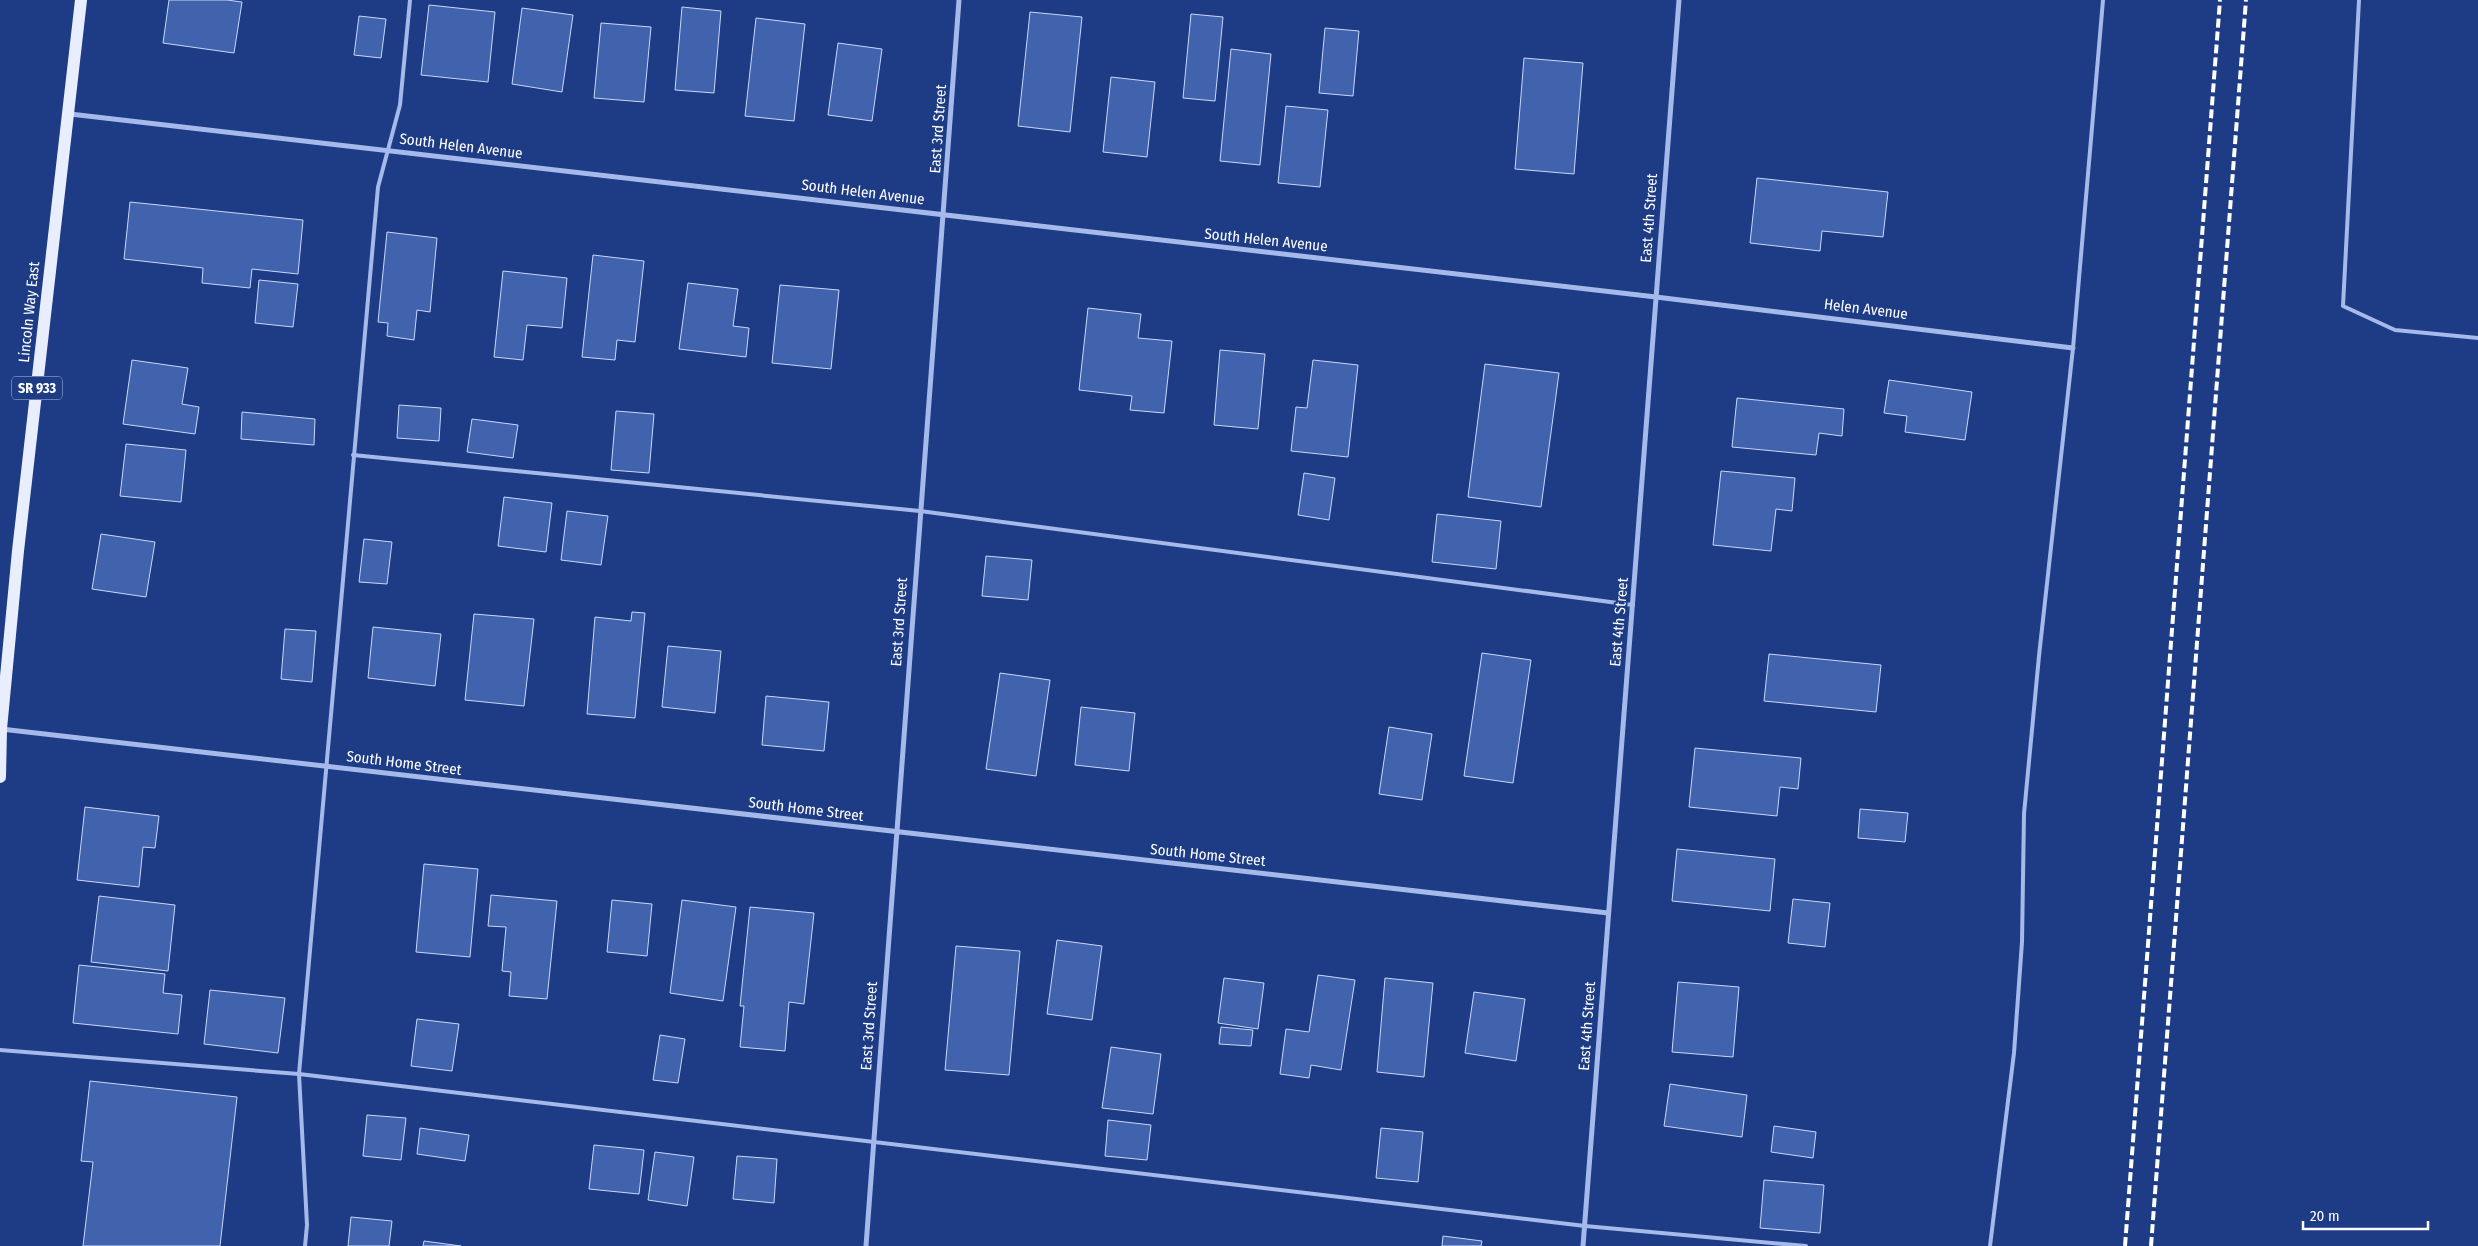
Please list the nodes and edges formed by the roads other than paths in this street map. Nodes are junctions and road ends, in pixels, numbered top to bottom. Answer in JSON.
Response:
{"nodes":[{"id":1,"x":81,"y":0,"type":"edge"},
{"id":2,"x":410,"y":0,"type":"edge"},
{"id":3,"x":960,"y":0,"type":"edge"},
{"id":4,"x":1679,"y":0,"type":"edge"},
{"id":5,"x":2102,"y":0,"type":"edge"},
{"id":6,"x":2358,"y":0,"type":"edge"},
{"id":7,"x":68,"y":114,"type":"junction"},
{"id":8,"x":388,"y":150,"type":"junction"},
{"id":9,"x":944,"y":214,"type":"junction"},
{"id":10,"x":1656,"y":297,"type":"junction"},
{"id":11,"x":2478,"y":338,"type":"edge"},
{"id":12,"x":2073,"y":348,"type":"junction"},
{"id":13,"x":353,"y":456,"type":"junction"},
{"id":14,"x":920,"y":512,"type":"junction"},
{"id":15,"x":1633,"y":605,"type":"junction"},
{"id":16,"x":1,"y":729,"type":"edge"},
{"id":17,"x":326,"y":766,"type":"junction"},
{"id":18,"x":0,"y":776,"type":"edge"},
{"id":19,"x":896,"y":832,"type":"junction"},
{"id":20,"x":1608,"y":913,"type":"junction"},
{"id":21,"x":0,"y":1050,"type":"edge"},
{"id":22,"x":299,"y":1074,"type":"junction"},
{"id":23,"x":873,"y":1141,"type":"junction"},
{"id":24,"x":1585,"y":1226,"type":"junction"},
{"id":25,"x":305,"y":1246,"type":"edge"},
{"id":26,"x":866,"y":1246,"type":"edge"},
{"id":27,"x":1583,"y":1246,"type":"edge"},
{"id":28,"x":1806,"y":1246,"type":"edge"},
{"id":29,"x":1990,"y":1246,"type":"edge"}],
"edges":[{"from":1,"to":7,"type":"main road","name":"Lincoln Way East","number":"SR 933"},
{"from":2,"to":8,"type":"lane"},
{"from":3,"to":9,"type":"street","name":"East 3rd Street"},
{"from":4,"to":10,"type":"street","name":"East 4th Street"},
{"from":5,"to":12,"type":"lane"},
{"from":6,"to":11,"type":"lane"},
{"from":7,"to":8,"type":"street","name":"South Helen Avenue"},
{"from":7,"to":16,"type":"main road","name":"Lincoln Way East","number":"SR 933"},
{"from":8,"to":9,"type":"street","name":"South Helen Avenue"},
{"from":8,"to":13,"type":"lane"},
{"from":9,"to":10,"type":"street","name":"South Helen Avenue"},
{"from":9,"to":14,"type":"street","name":"East 3rd Street"},
{"from":10,"to":12,"type":"street","name":"Helen Avenue"},
{"from":10,"to":15,"type":"street","name":"East 4th Street"},
{"from":12,"to":29,"type":"lane"},
{"from":13,"to":14,"type":"lane"},
{"from":13,"to":17,"type":"lane"},
{"from":14,"to":15,"type":"lane"},
{"from":14,"to":19,"type":"street","name":"East 3rd Street"},
{"from":15,"to":20,"type":"street","name":"East 4th Street"},
{"from":16,"to":17,"type":"street","name":"South Home Street"},
{"from":16,"to":18,"type":"main road","name":"Lincoln Way East","number":"SR 933"},
{"from":17,"to":19,"type":"street","name":"South Home Street"},
{"from":17,"to":22,"type":"lane"},
{"from":19,"to":20,"type":"street","name":"South Home Street"},
{"from":19,"to":23,"type":"street","name":"East 3rd Street"},
{"from":20,"to":24,"type":"street","name":"East 4th Street"},
{"from":21,"to":22,"type":"lane"},
{"from":22,"to":23,"type":"lane"},
{"from":22,"to":25,"type":"lane"},
{"from":23,"to":24,"type":"lane"},
{"from":23,"to":26,"type":"street","name":"East 3rd Street"},
{"from":24,"to":27,"type":"street","name":"East 4th Street"},
{"from":24,"to":28,"type":"lane"}]}
